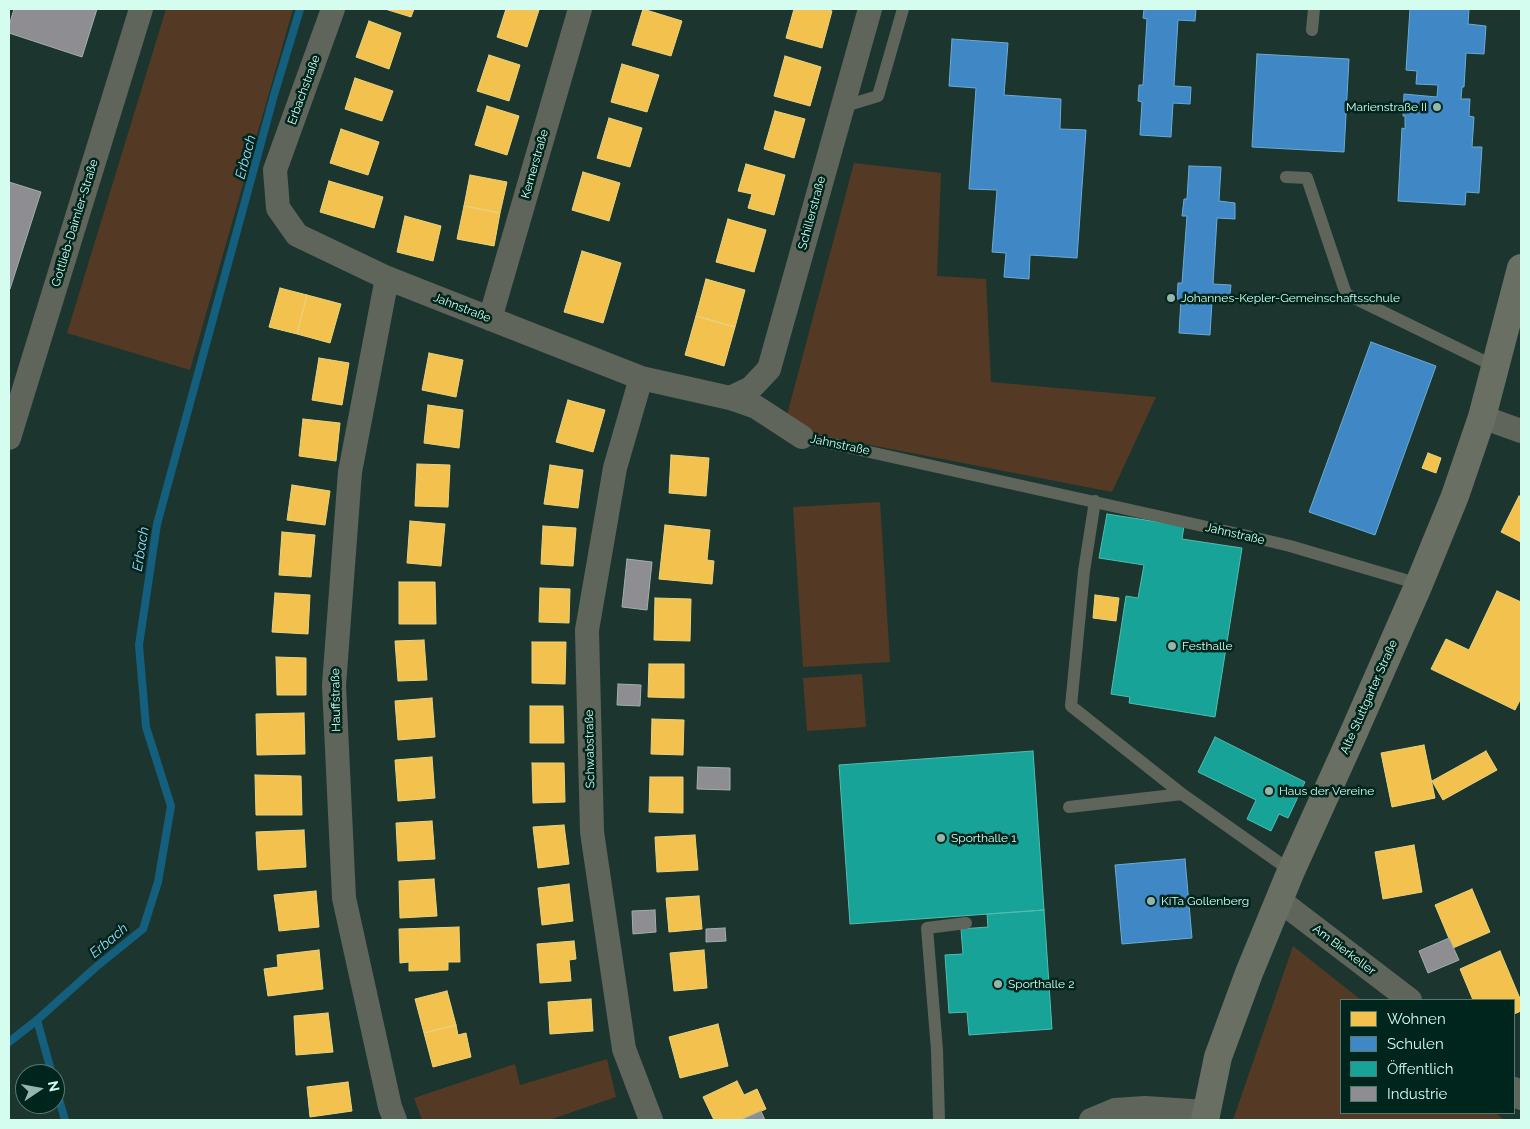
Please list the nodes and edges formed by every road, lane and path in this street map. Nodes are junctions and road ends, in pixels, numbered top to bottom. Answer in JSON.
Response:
{"nodes":[{"id":1,"x":141,"y":9,"type":"edge"},
{"id":2,"x":333,"y":9,"type":"edge"},
{"id":3,"x":580,"y":9,"type":"edge"},
{"id":4,"x":870,"y":9,"type":"edge"},
{"id":5,"x":902,"y":9,"type":"edge"},
{"id":6,"x":1314,"y":9,"type":"edge"},
{"id":7,"x":1312,"y":30,"type":"dead end"},
{"id":8,"x":842,"y":107,"type":"junction"},
{"id":9,"x":275,"y":170,"type":"joint"},
{"id":10,"x":1286,"y":177,"type":"dead end"},
{"id":11,"x":1521,"y":268,"type":"edge"},
{"id":12,"x":387,"y":278,"type":"junction"},
{"id":13,"x":490,"y":319,"type":"junction"},
{"id":14,"x":1496,"y":368,"type":"junction"},
{"id":15,"x":641,"y":378,"type":"junction"},
{"id":16,"x":730,"y":398,"type":"junction"},
{"id":17,"x":1482,"y":417,"type":"junction"},
{"id":18,"x":1521,"y":431,"type":"edge"},
{"id":19,"x":802,"y":437,"type":"joint"},
{"id":20,"x":9,"y":438,"type":"edge"},
{"id":21,"x":1095,"y":501,"type":"junction"},
{"id":22,"x":1419,"y":584,"type":"junction"},
{"id":23,"x":1182,"y":794,"type":"junction"},
{"id":24,"x":1069,"y":807,"type":"dead end"},
{"id":25,"x":1291,"y":870,"type":"junction"},
{"id":26,"x":1278,"y":900,"type":"junction"},
{"id":27,"x":966,"y":923,"type":"dead end"},
{"id":28,"x":1409,"y":999,"type":"edge"},
{"id":29,"x":1205,"y":1116,"type":"edge"},
{"id":30,"x":395,"y":1120,"type":"edge"},
{"id":31,"x":650,"y":1120,"type":"edge"},
{"id":32,"x":939,"y":1120,"type":"edge"},
{"id":33,"x":1091,"y":1120,"type":"edge"}],
"edges":[{"from":1,"to":20,"type":"street","name":"Gottlieb-Daimler-Straße"},
{"from":2,"to":9,"type":"street","name":"Erbachstraße"},
{"from":3,"to":13,"type":"street","name":"Kernerstraße"},
{"from":4,"to":8,"type":"street","name":"Schillerstraße"},
{"from":5,"to":8,"type":"lane"},
{"from":6,"to":7,"type":"lane"},
{"from":8,"to":16,"type":"street","name":"Schillerstraße"},
{"from":9,"to":12,"type":"street","name":"Jahnstraße"},
{"from":10,"to":14,"type":"lane"},
{"from":11,"to":14,"type":"street","name":"Alte Stuttgarter Straße"},
{"from":12,"to":13,"type":"street","name":"Jahnstraße"},
{"from":12,"to":30,"type":"street","name":"Hauffstraße"},
{"from":13,"to":15,"type":"street","name":"Jahnstraße"},
{"from":14,"to":17,"type":"street","name":"Alte Stuttgarter Straße"},
{"from":15,"to":16,"type":"street","name":"Jahnstraße"},
{"from":15,"to":31,"type":"street","name":"Schwabstraße"},
{"from":16,"to":19,"type":"street","name":"Jahnstraße"},
{"from":17,"to":18,"type":"street"},
{"from":17,"to":22,"type":"street","name":"Alte Stuttgarter Straße"},
{"from":19,"to":21,"type":"lane","name":"Jahnstraße"},
{"from":21,"to":22,"type":"lane","name":"Jahnstraße"},
{"from":21,"to":23,"type":"lane"},
{"from":22,"to":25,"type":"street","name":"Alte Stuttgarter Straße"},
{"from":23,"to":24,"type":"lane"},
{"from":23,"to":25,"type":"lane"},
{"from":25,"to":26,"type":"street","name":"Alte Stuttgarter Straße"},
{"from":26,"to":28,"type":"street","name":"Am Bierkeller"},
{"from":26,"to":29,"type":"street","name":"Alte Stuttgarter Straße"},
{"from":27,"to":32,"type":"lane"},
{"from":29,"to":33,"type":"street"}]}
